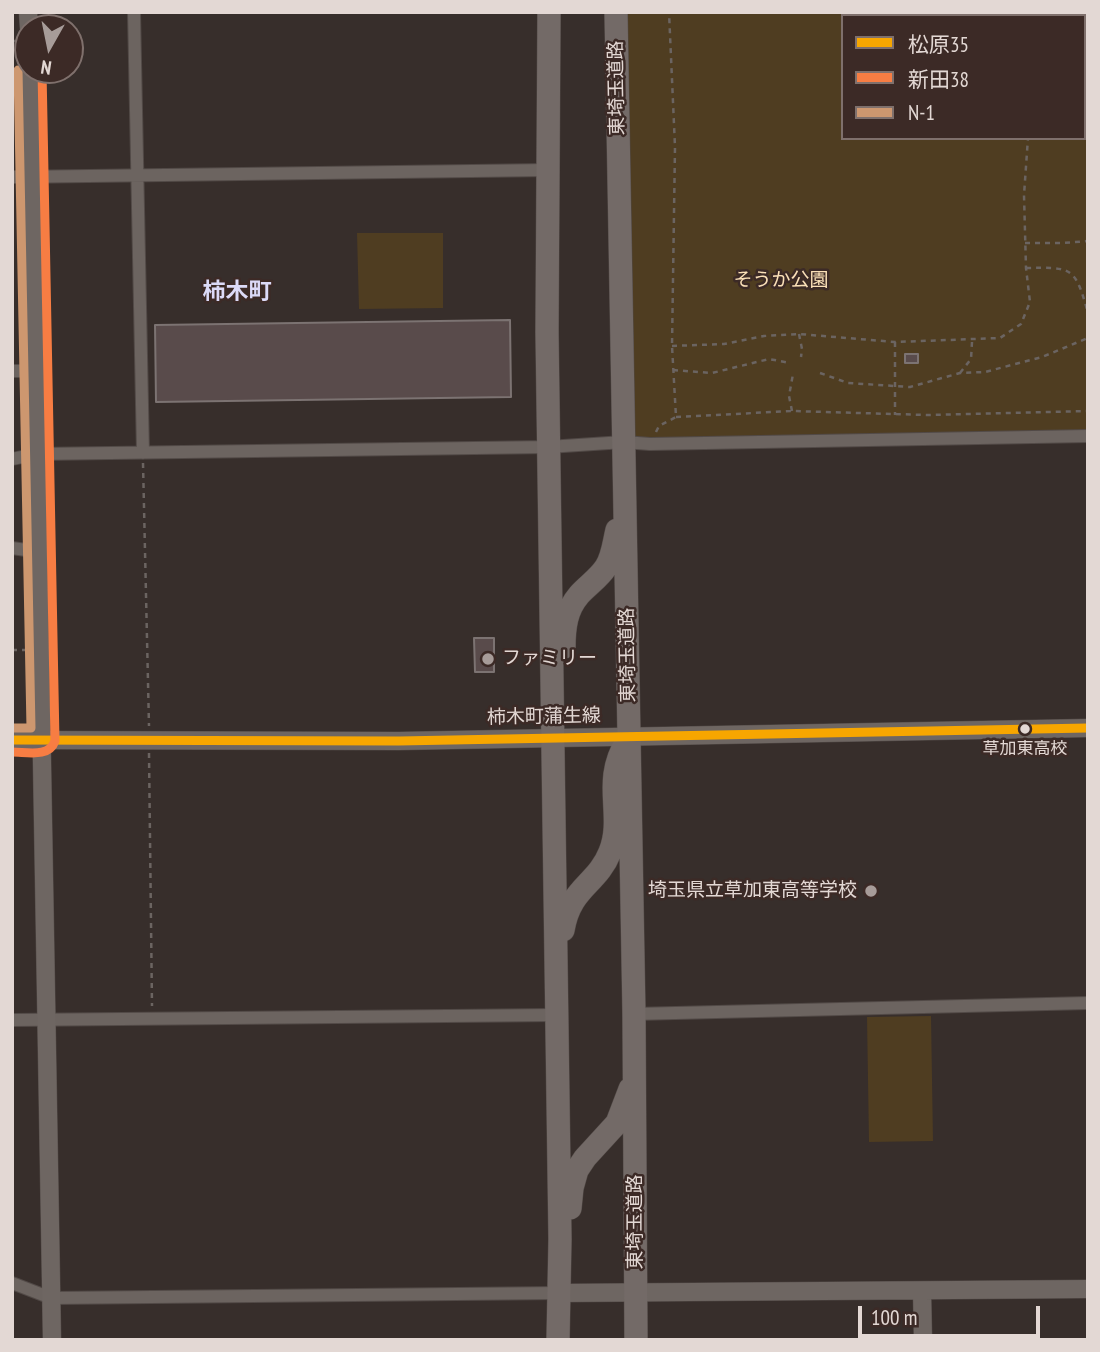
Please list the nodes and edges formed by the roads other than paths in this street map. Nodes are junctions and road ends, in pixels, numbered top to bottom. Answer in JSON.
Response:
{"nodes":[{"id":1,"x":134,"y":12,"type":"edge"},
{"id":2,"x":549,"y":12,"type":"edge"},
{"id":3,"x":616,"y":12,"type":"edge"},
{"id":4,"x":30,"y":84,"type":"edge"},
{"id":5,"x":548,"y":170,"type":"junction"},
{"id":6,"x":138,"y":176,"type":"junction"},
{"id":7,"x":12,"y":177,"type":"edge"},
{"id":8,"x":32,"y":177,"type":"junction"},
{"id":9,"x":12,"y":371,"type":"edge"},
{"id":10,"x":35,"y":371,"type":"junction"},
{"id":11,"x":1088,"y":436,"type":"edge"},
{"id":12,"x":624,"y":442,"type":"junction"},
{"id":13,"x":548,"y":447,"type":"junction"},
{"id":14,"x":143,"y":453,"type":"junction"},
{"id":15,"x":37,"y":454,"type":"junction"},
{"id":16,"x":12,"y":459,"type":"edge"},
{"id":17,"x":624,"y":499,"type":"junction"},
{"id":18,"x":12,"y":548,"type":"edge"},
{"id":19,"x":40,"y":552,"type":"junction"},
{"id":20,"x":1088,"y":728,"type":"edge"},
{"id":21,"x":630,"y":737,"type":"junction"},
{"id":22,"x":552,"y":738,"type":"junction"},
{"id":23,"x":12,"y":740,"type":"edge"},
{"id":24,"x":43,"y":740,"type":"junction"},
{"id":25,"x":556,"y":971,"type":"junction"},
{"id":26,"x":1088,"y":1003,"type":"edge"},
{"id":27,"x":634,"y":1014,"type":"junction"},
{"id":28,"x":555,"y":1015,"type":"junction"},
{"id":29,"x":46,"y":1019,"type":"junction"},
{"id":30,"x":12,"y":1020,"type":"edge"},
{"id":31,"x":634,"y":1067,"type":"junction"},
{"id":32,"x":12,"y":1283,"type":"edge"},
{"id":33,"x":1088,"y":1289,"type":"edge"},
{"id":34,"x":922,"y":1291,"type":"junction"},
{"id":35,"x":559,"y":1293,"type":"junction"},
{"id":36,"x":637,"y":1294,"type":"junction"},
{"id":37,"x":51,"y":1298,"type":"junction"},
{"id":38,"x":52,"y":1340,"type":"edge"},
{"id":39,"x":558,"y":1340,"type":"edge"},
{"id":40,"x":623,"y":1340,"type":"edge"},
{"id":41,"x":636,"y":1340,"type":"edge"},
{"id":42,"x":923,"y":1340,"type":"edge"}],
"edges":[{"from":1,"to":6,"type":"street"},
{"from":2,"to":5,"type":"highway"},
{"from":3,"to":12,"type":"highway","name":"東埼玉道路"},
{"from":4,"to":8,"type":"main road"},
{"from":5,"to":6,"type":"street"},
{"from":5,"to":13,"type":"highway"},
{"from":6,"to":8,"type":"street"},
{"from":6,"to":14,"type":"street"},
{"from":7,"to":8,"type":"street"},
{"from":8,"to":10,"type":"main road"},
{"from":9,"to":10,"type":"street"},
{"from":10,"to":15,"type":"main road"},
{"from":11,"to":12,"type":"street"},
{"from":12,"to":13,"type":"street"},
{"from":12,"to":17,"type":"highway","name":"東埼玉道路"},
{"from":13,"to":14,"type":"street"},
{"from":13,"to":22,"type":"highway"},
{"from":14,"to":15,"type":"street"},
{"from":15,"to":16,"type":"street"},
{"from":15,"to":19,"type":"main road"},
{"from":17,"to":21,"type":"highway","name":"東埼玉道路"},
{"from":17,"to":22,"type":"highway"},
{"from":18,"to":19,"type":"street"},
{"from":19,"to":24,"type":"main road"},
{"from":20,"to":21,"type":"main road","name":"柿木町蒲生線"},
{"from":21,"to":22,"type":"main road","name":"柿木町蒲生線"},
{"from":21,"to":25,"type":"highway"},
{"from":21,"to":27,"type":"highway","name":"東埼玉道路"},
{"from":22,"to":24,"type":"main road","name":"柿木町蒲生線"},
{"from":22,"to":25,"type":"highway"},
{"from":23,"to":24,"type":"main road","name":"柿木町蒲生線"},
{"from":24,"to":29,"type":"main road"},
{"from":25,"to":28,"type":"highway"},
{"from":26,"to":27,"type":"street"},
{"from":27,"to":31,"type":"highway","name":"東埼玉道路"},
{"from":28,"to":29,"type":"street"},
{"from":28,"to":35,"type":"highway"},
{"from":29,"to":30,"type":"street"},
{"from":29,"to":37,"type":"main road"},
{"from":31,"to":35,"type":"highway"},
{"from":31,"to":36,"type":"highway","name":"東埼玉道路"},
{"from":32,"to":37,"type":"street"},
{"from":33,"to":34,"type":"main road"},
{"from":34,"to":36,"type":"main road"},
{"from":34,"to":42,"type":"main road"},
{"from":35,"to":36,"type":"main road"},
{"from":35,"to":37,"type":"street"},
{"from":35,"to":39,"type":"highway"},
{"from":36,"to":40,"type":"highway"},
{"from":36,"to":41,"type":"highway","name":"東埼玉道路"},
{"from":37,"to":38,"type":"main road"}]}
